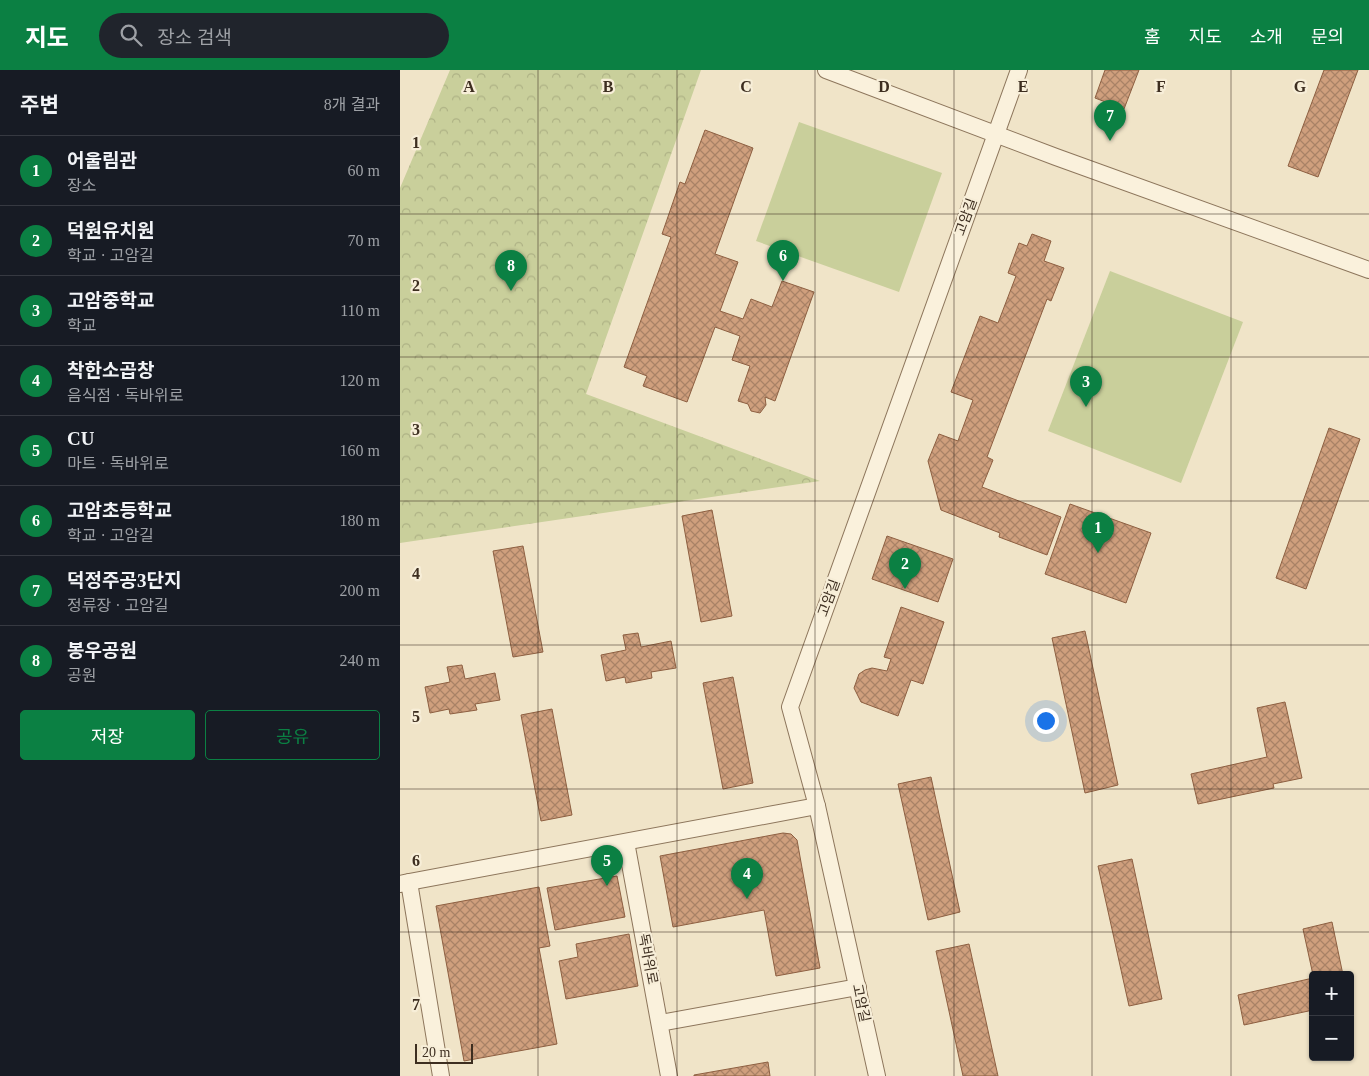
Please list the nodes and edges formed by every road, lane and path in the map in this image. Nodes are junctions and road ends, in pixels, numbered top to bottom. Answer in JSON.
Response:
{"nodes":[{"id":1,"x":826,"y":70,"type":"edge"},
{"id":2,"x":1019,"y":70,"type":"edge"},
{"id":3,"x":996,"y":133,"type":"junction"},
{"id":4,"x":1369,"y":270,"type":"edge"},
{"id":5,"x":817,"y":806,"type":"junction"},
{"id":6,"x":626,"y":842,"type":"junction"},
{"id":7,"x":404,"y":883,"type":"edge"},
{"id":8,"x":858,"y":987,"type":"junction"},
{"id":9,"x":660,"y":1023,"type":"junction"},
{"id":10,"x":441,"y":1076,"type":"edge"},
{"id":11,"x":669,"y":1076,"type":"edge"},
{"id":12,"x":877,"y":1076,"type":"edge"}],
"edges":[{"from":1,"to":3,"type":"street"},
{"from":2,"to":3,"type":"street","name":"고암길"},
{"from":3,"to":4,"type":"street"},
{"from":3,"to":5,"type":"street","name":"고암길"},
{"from":5,"to":6,"type":"street"},
{"from":5,"to":8,"type":"street","name":"고암길"},
{"from":6,"to":7,"type":"street"},
{"from":6,"to":9,"type":"street","name":"독바위로"},
{"from":7,"to":10,"type":"street"},
{"from":8,"to":9,"type":"street"},
{"from":8,"to":12,"type":"street","name":"고암길"},
{"from":9,"to":11,"type":"street","name":"독바위로"}]}
